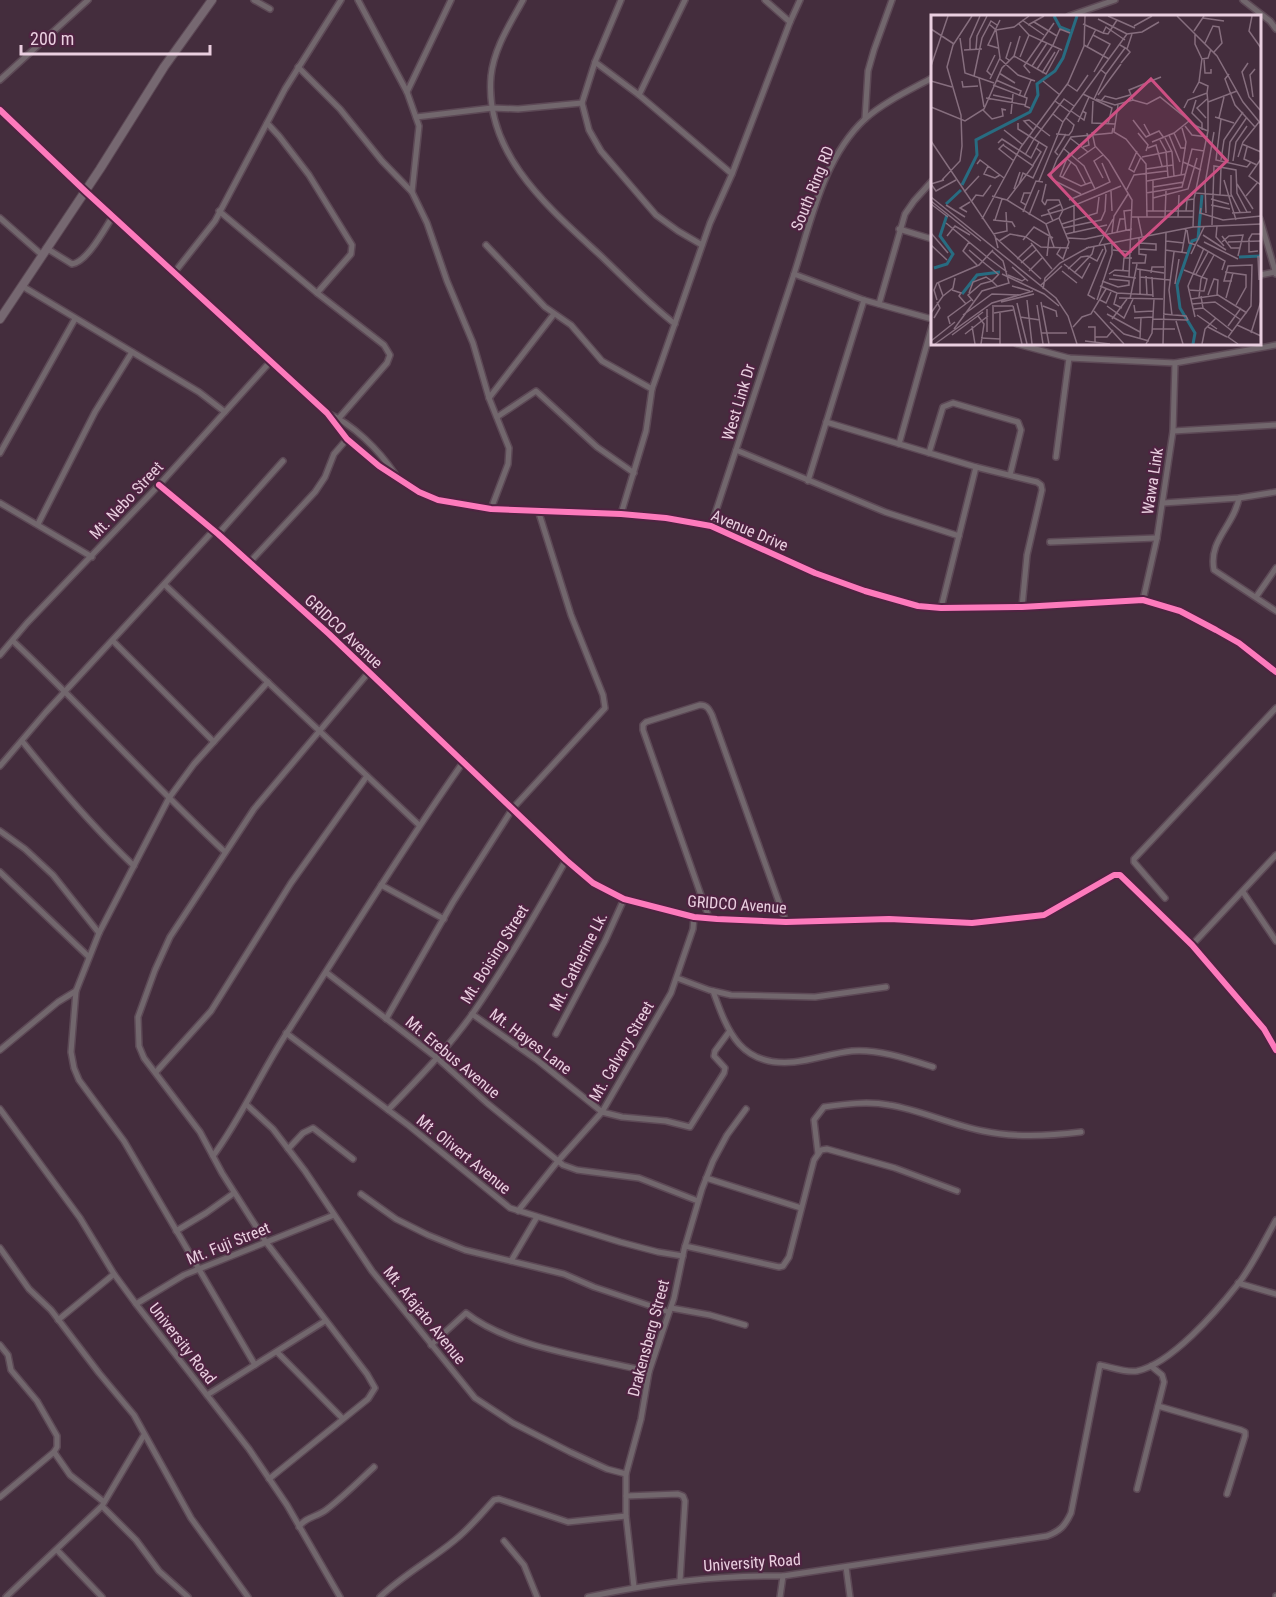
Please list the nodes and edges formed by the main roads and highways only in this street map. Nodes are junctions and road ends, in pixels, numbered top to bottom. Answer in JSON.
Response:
{"nodes":[{"id":1,"x":212,"y":0,"type":"edge"},
{"id":2,"x":0,"y":319,"type":"edge"}],
"edges":[{"from":1,"to":2,"type":"main road"}]}
